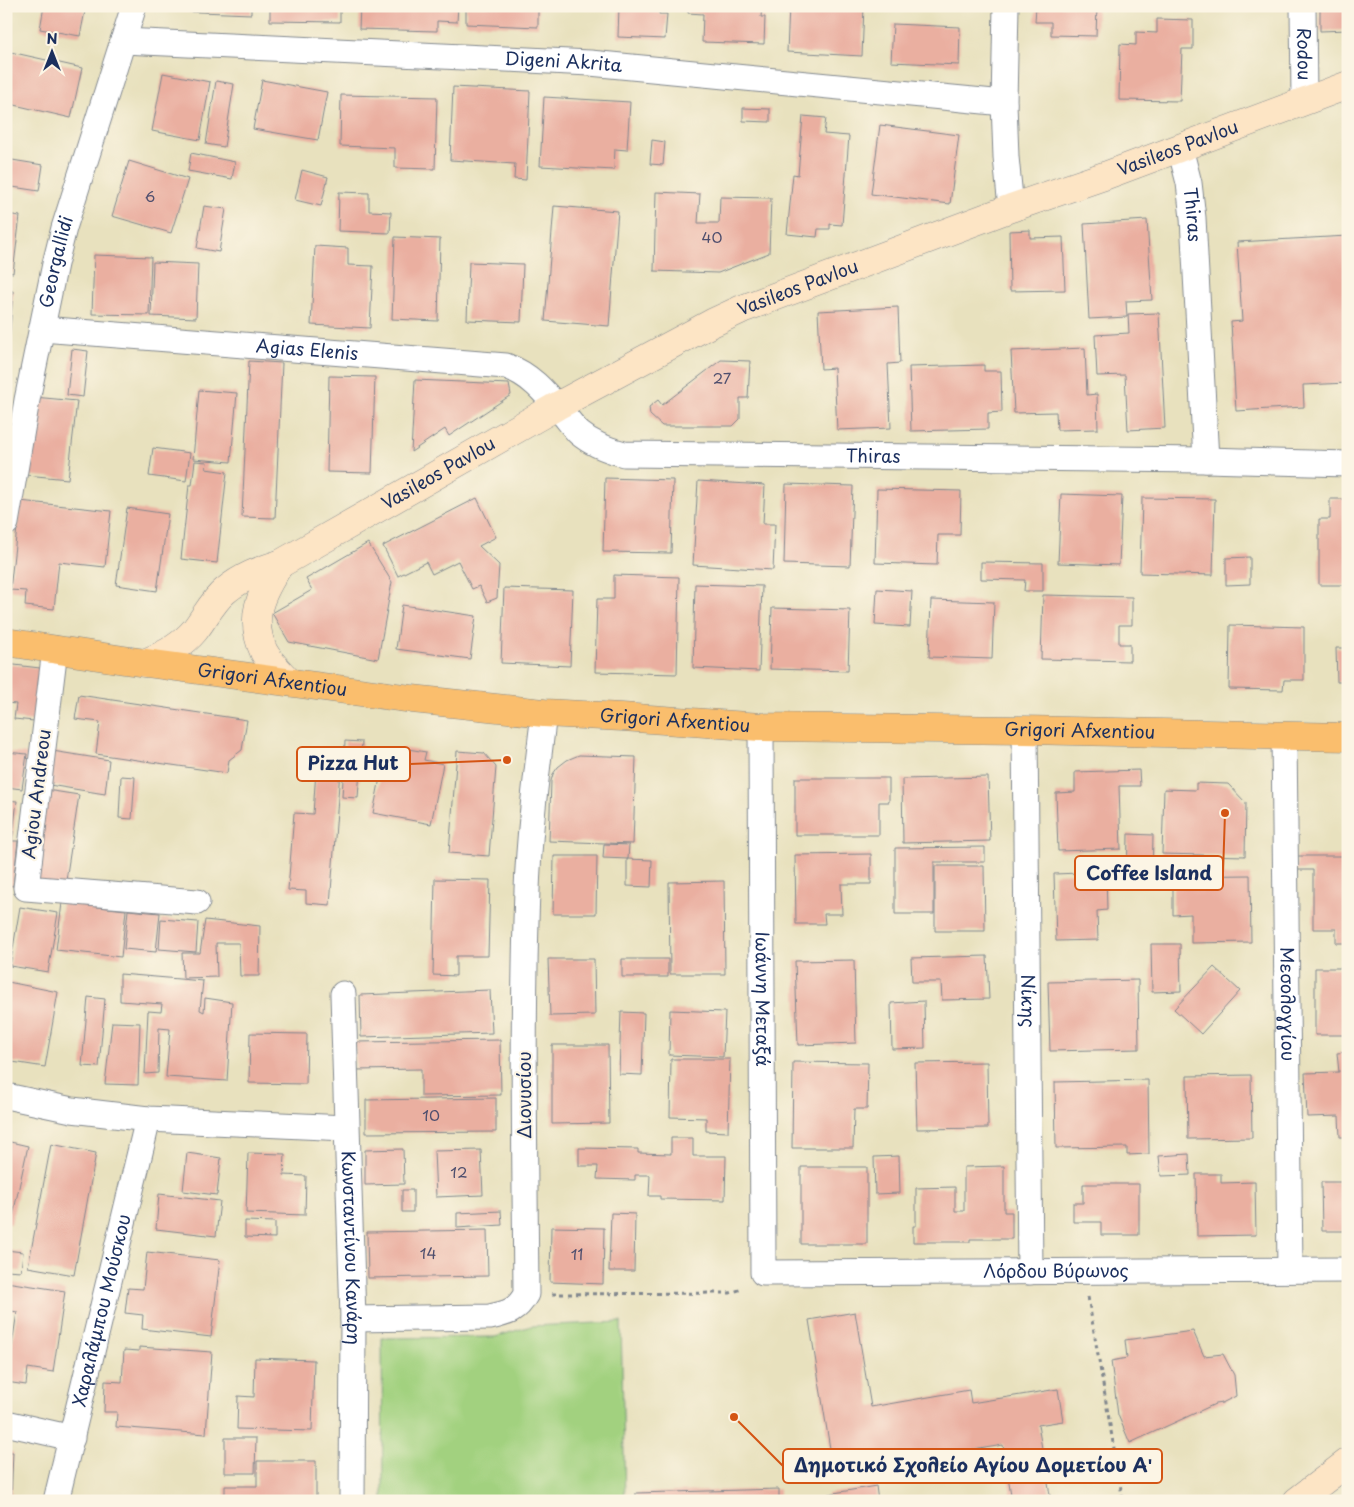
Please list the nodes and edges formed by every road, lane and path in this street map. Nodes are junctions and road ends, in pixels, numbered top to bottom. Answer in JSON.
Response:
{"nodes":[{"id":1,"x":134,"y":6,"type":"edge"},
{"id":2,"x":1006,"y":6,"type":"edge"},
{"id":3,"x":1303,"y":6,"type":"edge"},
{"id":4,"x":123,"y":41,"type":"junction"},
{"id":5,"x":1348,"y":85,"type":"edge"},
{"id":6,"x":1304,"y":100,"type":"junction"},
{"id":7,"x":1004,"y":103,"type":"junction"},
{"id":8,"x":1180,"y":148,"type":"junction"},
{"id":9,"x":1011,"y":208,"type":"junction"},
{"id":10,"x":42,"y":330,"type":"junction"},
{"id":11,"x":557,"y":406,"type":"junction"},
{"id":12,"x":1206,"y":460,"type":"junction"},
{"id":13,"x":1348,"y":464,"type":"edge"},
{"id":14,"x":6,"y":523,"type":"edge"},
{"id":15,"x":280,"y":564,"type":"junction"},
{"id":16,"x":6,"y":642,"type":"edge"},
{"id":17,"x":55,"y":649,"type":"junction"},
{"id":18,"x":144,"y":663,"type":"junction"},
{"id":19,"x":289,"y":682,"type":"junction"},
{"id":20,"x":544,"y":714,"type":"junction"},
{"id":21,"x":761,"y":727,"type":"junction"},
{"id":22,"x":1025,"y":730,"type":"junction"},
{"id":23,"x":1284,"y":736,"type":"junction"},
{"id":24,"x":1348,"y":736,"type":"edge"},
{"id":25,"x":197,"y":902,"type":"dead end"},
{"id":26,"x":343,"y":994,"type":"dead end"},
{"id":27,"x":6,"y":1096,"type":"edge"},
{"id":28,"x":148,"y":1119,"type":"junction"},
{"id":29,"x":346,"y":1128,"type":"junction"},
{"id":30,"x":1290,"y":1270,"type":"junction"},
{"id":31,"x":1348,"y":1270,"type":"edge"},
{"id":32,"x":1083,"y":1271,"type":"junction"},
{"id":33,"x":1030,"y":1272,"type":"junction"},
{"id":34,"x":763,"y":1273,"type":"junction"},
{"id":35,"x":526,"y":1294,"type":"junction"},
{"id":36,"x":353,"y":1319,"type":"junction"},
{"id":37,"x":6,"y":1423,"type":"edge"},
{"id":38,"x":72,"y":1438,"type":"junction"},
{"id":39,"x":1348,"y":1462,"type":"edge"},
{"id":40,"x":56,"y":1501,"type":"edge"},
{"id":41,"x":352,"y":1501,"type":"edge"},
{"id":42,"x":1123,"y":1501,"type":"edge"},
{"id":43,"x":1297,"y":1501,"type":"edge"}],
"edges":[{"from":1,"to":4,"type":"street","name":"Georgallidi"},
{"from":2,"to":7,"type":"street"},
{"from":3,"to":6,"type":"street","name":"Rodou"},
{"from":4,"to":7,"type":"street","name":"Digeni Akrita"},
{"from":4,"to":10,"type":"street","name":"Georgallidi"},
{"from":5,"to":6,"type":"street","name":"Vasileos Pavlou"},
{"from":6,"to":8,"type":"street","name":"Vasileos Pavlou"},
{"from":7,"to":9,"type":"street"},
{"from":8,"to":9,"type":"street","name":"Vasileos Pavlou"},
{"from":8,"to":12,"type":"street","name":"Thiras"},
{"from":9,"to":11,"type":"street","name":"Vasileos Pavlou"},
{"from":10,"to":11,"type":"street","name":"Agias Elenis"},
{"from":10,"to":14,"type":"street","name":"Georgallidi"},
{"from":11,"to":12,"type":"street","name":"Thiras"},
{"from":11,"to":15,"type":"street","name":"Vasileos Pavlou"},
{"from":12,"to":13,"type":"street","name":"Thiras"},
{"from":15,"to":18,"type":"street","name":"Vasileos Pavlou"},
{"from":15,"to":19,"type":"street"},
{"from":16,"to":17,"type":"main road","name":"Grigori Afxentiou"},
{"from":17,"to":18,"type":"main road","name":"Grigori Afxentiou"},
{"from":17,"to":25,"type":"street","name":"Agiou Andreou"},
{"from":18,"to":19,"type":"main road","name":"Grigori Afxentiou"},
{"from":19,"to":20,"type":"main road","name":"Grigori Afxentiou"},
{"from":20,"to":21,"type":"main road","name":"Grigori Afxentiou"},
{"from":20,"to":35,"type":"street","name":"Διονυσίου"},
{"from":21,"to":22,"type":"main road","name":"Grigori Afxentiou"},
{"from":21,"to":34,"type":"street","name":"Ιωάννη Μεταξά"},
{"from":22,"to":23,"type":"main road","name":"Grigori Afxentiou"},
{"from":22,"to":33,"type":"street","name":"Νίκης"},
{"from":23,"to":24,"type":"main road","name":"Grigori Afxentiou"},
{"from":23,"to":30,"type":"street","name":"Μεσολογγίου"},
{"from":26,"to":29,"type":"street","name":"Κωνσταντίνου Κανάρη"},
{"from":27,"to":28,"type":"street"},
{"from":28,"to":29,"type":"street"},
{"from":28,"to":38,"type":"street","name":"Χαραλάμπου Μούσκου"},
{"from":29,"to":36,"type":"street","name":"Κωνσταντίνου Κανάρη"},
{"from":30,"to":31,"type":"street","name":"Λόρδου Βύρωνος"},
{"from":30,"to":32,"type":"street","name":"Λόρδου Βύρωνος"},
{"from":32,"to":33,"type":"street","name":"Λόρδου Βύρωνος"},
{"from":32,"to":42,"type":"path"},
{"from":33,"to":34,"type":"street","name":"Λόρδου Βύρωνος"},
{"from":34,"to":35,"type":"path"},
{"from":35,"to":36,"type":"street"},
{"from":36,"to":41,"type":"street","name":"Κωνσταντίνου Κανάρη"},
{"from":37,"to":38,"type":"street"},
{"from":38,"to":40,"type":"street","name":"Χαραλάμπου Μούσκου"},
{"from":39,"to":43,"type":"street"}]}
